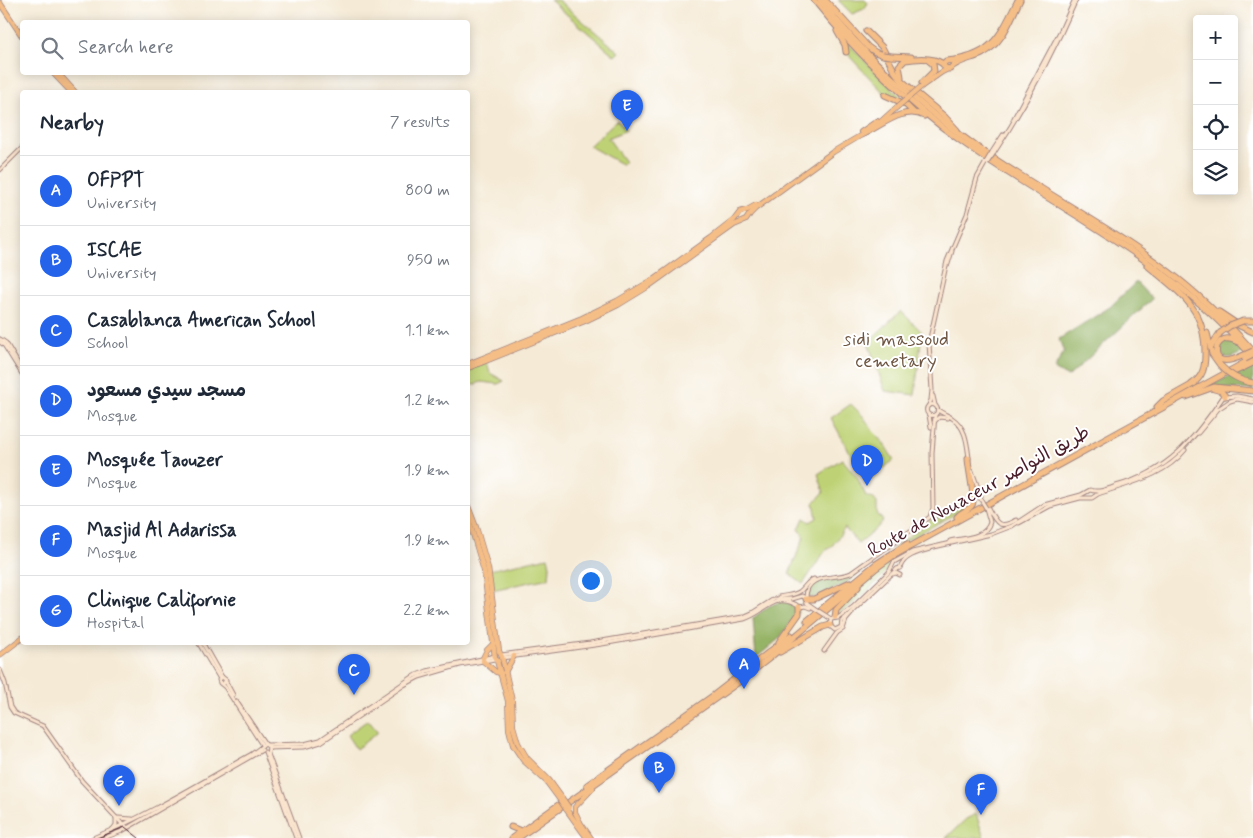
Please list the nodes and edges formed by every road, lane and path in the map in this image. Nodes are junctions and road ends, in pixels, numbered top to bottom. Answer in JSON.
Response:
{"nodes":[{"id":1,"x":814,"y":0,"type":"edge"},
{"id":2,"x":820,"y":0,"type":"edge"},
{"id":3,"x":825,"y":0,"type":"edge"},
{"id":4,"x":1019,"y":0,"type":"edge"},
{"id":5,"x":1075,"y":0,"type":"edge"},
{"id":6,"x":0,"y":3,"type":"edge"},
{"id":7,"x":0,"y":8,"type":"edge"},
{"id":8,"x":825,"y":14,"type":"junction"},
{"id":9,"x":20,"y":33,"type":"edge"},
{"id":10,"x":20,"y":37,"type":"edge"},
{"id":11,"x":846,"y":52,"type":"dead end"},
{"id":12,"x":883,"y":55,"type":"junction"},
{"id":13,"x":923,"y":59,"type":"junction"},
{"id":14,"x":947,"y":64,"type":"junction"},
{"id":15,"x":55,"y":75,"type":"edge"},
{"id":16,"x":59,"y":75,"type":"edge"},
{"id":17,"x":922,"y":85,"type":"junction"},
{"id":18,"x":71,"y":90,"type":"edge"},
{"id":19,"x":71,"y":90,"type":"edge"},
{"id":20,"x":885,"y":95,"type":"dead end"},
{"id":21,"x":930,"y":105,"type":"junction"},
{"id":22,"x":896,"y":107,"type":"junction"},
{"id":23,"x":913,"y":112,"type":"junction"},
{"id":24,"x":946,"y":130,"type":"junction"},
{"id":25,"x":863,"y":134,"type":"junction"},
{"id":26,"x":972,"y":143,"type":"junction"},
{"id":27,"x":20,"y":150,"type":"edge"},
{"id":28,"x":986,"y":162,"type":"junction"},
{"id":29,"x":0,"y":170,"type":"edge"},
{"id":30,"x":745,"y":211,"type":"junction"},
{"id":31,"x":738,"y":216,"type":"junction"},
{"id":32,"x":748,"y":216,"type":"junction"},
{"id":33,"x":741,"y":221,"type":"junction"},
{"id":34,"x":1128,"y":249,"type":"junction"},
{"id":35,"x":1143,"y":262,"type":"junction"},
{"id":36,"x":1192,"y":290,"type":"junction"},
{"id":37,"x":1253,"y":321,"type":"edge"},
{"id":38,"x":1253,"y":332,"type":"edge"},
{"id":39,"x":0,"y":340,"type":"edge"},
{"id":40,"x":1241,"y":344,"type":"junction"},
{"id":41,"x":1212,"y":345,"type":"dead end"},
{"id":42,"x":1209,"y":354,"type":"dead end"},
{"id":43,"x":1250,"y":358,"type":"edge"},
{"id":44,"x":470,"y":364,"type":"edge"},
{"id":45,"x":470,"y":364,"type":"edge"},
{"id":46,"x":20,"y":367,"type":"edge"},
{"id":47,"x":20,"y":371,"type":"edge"},
{"id":48,"x":1253,"y":383,"type":"edge"},
{"id":49,"x":1192,"y":384,"type":"junction"},
{"id":50,"x":1204,"y":390,"type":"junction"},
{"id":51,"x":1253,"y":391,"type":"edge"},
{"id":52,"x":1186,"y":397,"type":"junction"},
{"id":53,"x":1224,"y":398,"type":"junction"},
{"id":54,"x":1253,"y":401,"type":"edge"},
{"id":55,"x":1229,"y":402,"type":"junction"},
{"id":56,"x":929,"y":405,"type":"junction"},
{"id":57,"x":935,"y":405,"type":"junction"},
{"id":58,"x":1225,"y":405,"type":"junction"},
{"id":59,"x":1154,"y":410,"type":"junction"},
{"id":60,"x":936,"y":413,"type":"junction"},
{"id":61,"x":929,"y":415,"type":"junction"},
{"id":62,"x":948,"y":418,"type":"junction"},
{"id":63,"x":933,"y":425,"type":"junction"},
{"id":64,"x":968,"y":458,"type":"junction"},
{"id":65,"x":1094,"y":494,"type":"junction"},
{"id":66,"x":1088,"y":495,"type":"junction"},
{"id":67,"x":981,"y":497,"type":"junction"},
{"id":68,"x":987,"y":507,"type":"junction"},
{"id":69,"x":470,"y":511,"type":"edge"},
{"id":70,"x":957,"y":517,"type":"junction"},
{"id":71,"x":1024,"y":518,"type":"junction"},
{"id":72,"x":470,"y":524,"type":"edge"},
{"id":73,"x":912,"y":552,"type":"junction"},
{"id":74,"x":899,"y":562,"type":"junction"},
{"id":75,"x":893,"y":564,"type":"junction"},
{"id":76,"x":875,"y":569,"type":"junction"},
{"id":77,"x":897,"y":569,"type":"junction"},
{"id":78,"x":900,"y":575,"type":"dead end"},
{"id":79,"x":861,"y":576,"type":"junction"},
{"id":80,"x":888,"y":577,"type":"junction"},
{"id":81,"x":814,"y":579,"type":"junction"},
{"id":82,"x":799,"y":597,"type":"junction"},
{"id":83,"x":777,"y":598,"type":"junction"},
{"id":84,"x":806,"y":602,"type":"junction"},
{"id":85,"x":797,"y":606,"type":"junction"},
{"id":86,"x":853,"y":610,"type":"junction"},
{"id":87,"x":833,"y":620,"type":"junction"},
{"id":88,"x":842,"y":621,"type":"junction"},
{"id":89,"x":20,"y":638,"type":"edge"},
{"id":90,"x":494,"y":643,"type":"junction"},
{"id":91,"x":200,"y":645,"type":"edge"},
{"id":92,"x":204,"y":645,"type":"edge"},
{"id":93,"x":771,"y":651,"type":"junction"},
{"id":94,"x":824,"y":651,"type":"dead end"},
{"id":95,"x":0,"y":653,"type":"edge"},
{"id":96,"x":514,"y":656,"type":"junction"},
{"id":97,"x":498,"y":657,"type":"junction"},
{"id":98,"x":483,"y":659,"type":"junction"},
{"id":99,"x":767,"y":660,"type":"junction"},
{"id":100,"x":0,"y":670,"type":"edge"},
{"id":101,"x":503,"y":672,"type":"junction"},
{"id":102,"x":221,"y":678,"type":"junction"},
{"id":103,"x":679,"y":725,"type":"junction"},
{"id":104,"x":265,"y":748,"type":"junction"},
{"id":105,"x":593,"y":788,"type":"junction"},
{"id":106,"x":570,"y":800,"type":"junction"},
{"id":107,"x":568,"y":808,"type":"junction"},
{"id":108,"x":116,"y":817,"type":"junction"},
{"id":109,"x":135,"y":819,"type":"junction"},
{"id":110,"x":580,"y":822,"type":"junction"},
{"id":111,"x":124,"y":826,"type":"junction"},
{"id":112,"x":113,"y":830,"type":"junction"},
{"id":113,"x":521,"y":831,"type":"junction"},
{"id":114,"x":514,"y":837,"type":"edge"},
{"id":115,"x":94,"y":838,"type":"edge"},
{"id":116,"x":104,"y":838,"type":"edge"},
{"id":117,"x":298,"y":838,"type":"edge"},
{"id":118,"x":587,"y":838,"type":"edge"},
{"id":119,"x":592,"y":838,"type":"edge"}],
"edges":[{"from":1,"to":8,"type":"highway"},
{"from":2,"to":26,"type":"highway"},
{"from":3,"to":12,"type":"highway"},
{"from":4,"to":14,"type":"highway"},
{"from":5,"to":28,"type":"main road","bridge":true},
{"from":6,"to":9,"type":"main road"},
{"from":7,"to":10,"type":"main road"},
{"from":8,"to":11,"type":"highway"},
{"from":8,"to":24,"type":"highway"},
{"from":12,"to":14,"type":"highway","bridge":true},
{"from":12,"to":21,"type":"highway"},
{"from":13,"to":14,"type":"highway"},
{"from":13,"to":17,"type":"highway"},
{"from":13,"to":21,"type":"highway"},
{"from":14,"to":17,"type":"main road"},
{"from":15,"to":18,"type":"main road"},
{"from":16,"to":19,"type":"main road"},
{"from":17,"to":22,"type":"main road","bridge":true},
{"from":20,"to":23,"type":"highway"},
{"from":21,"to":26,"type":"highway"},
{"from":22,"to":25,"type":"main road"},
{"from":22,"to":30,"type":"main road"},
{"from":23,"to":24,"type":"highway"},
{"from":23,"to":25,"type":"highway"},
{"from":24,"to":34,"type":"highway"},
{"from":25,"to":32,"type":"main road"},
{"from":26,"to":36,"type":"highway"},
{"from":27,"to":29,"type":"main road"},
{"from":28,"to":56,"type":"main road"},
{"from":28,"to":57,"type":"main road"},
{"from":30,"to":31,"type":"main road"},
{"from":30,"to":32,"type":"main road"},
{"from":31,"to":33,"type":"main road"},
{"from":31,"to":44,"type":"main road"},
{"from":32,"to":33,"type":"main road"},
{"from":33,"to":45,"type":"main road"},
{"from":34,"to":35,"type":"highway"},
{"from":34,"to":40,"type":"highway"},
{"from":35,"to":48,"type":"highway","bridge":true},
{"from":35,"to":49,"type":"highway"},
{"from":36,"to":38,"type":"highway"},
{"from":36,"to":43,"type":"highway"},
{"from":37,"to":41,"type":"highway","bridge":true},
{"from":39,"to":46,"type":"main road"},
{"from":39,"to":47,"type":"main road"},
{"from":40,"to":43,"type":"highway"},
{"from":40,"to":43,"type":"highway"},
{"from":42,"to":49,"type":"highway"},
{"from":43,"to":52,"type":"highway"},
{"from":43,"to":59,"type":"highway"},
{"from":49,"to":59,"type":"highway"},
{"from":50,"to":51,"type":"highway"},
{"from":50,"to":52,"type":"highway"},
{"from":50,"to":53,"type":"highway"},
{"from":52,"to":59,"type":"highway"},
{"from":53,"to":54,"type":"main road"},
{"from":53,"to":55,"type":"main road"},
{"from":53,"to":58,"type":"main road"},
{"from":53,"to":65,"type":"main road"},
{"from":54,"to":55,"type":"main road"},
{"from":55,"to":58,"type":"main road"},
{"from":56,"to":57,"type":"main road"},
{"from":56,"to":61,"type":"main road"},
{"from":57,"to":60,"type":"main road"},
{"from":58,"to":65,"type":"main road"},
{"from":59,"to":70,"type":"highway","name":"Route de Nouaceur طريق النواصر"},
{"from":59,"to":76,"type":"highway","name":"Route de Nouaceur طريق النواصر"},
{"from":60,"to":61,"type":"main road"},
{"from":60,"to":62,"type":"main road"},
{"from":60,"to":63,"type":"main road"},
{"from":60,"to":67,"type":"main road"},
{"from":61,"to":81,"type":"main road"},
{"from":62,"to":63,"type":"main road"},
{"from":62,"to":64,"type":"main road"},
{"from":63,"to":84,"type":"main road"},
{"from":64,"to":67,"type":"main road"},
{"from":64,"to":70,"type":"highway"},
{"from":65,"to":66,"type":"main road"},
{"from":65,"to":66,"type":"main road"},
{"from":66,"to":71,"type":"main road"},
{"from":66,"to":74,"type":"main road"},
{"from":67,"to":68,"type":"main road","bridge":true},
{"from":68,"to":71,"type":"main road"},
{"from":68,"to":73,"type":"main road"},
{"from":69,"to":97,"type":"main road"},
{"from":70,"to":79,"type":"highway","name":"Route de Nouaceur طريق النواصر"},
{"from":71,"to":73,"type":"main road"},
{"from":72,"to":90,"type":"main road"},
{"from":73,"to":74,"type":"main road"},
{"from":74,"to":75,"type":"main road"},
{"from":74,"to":77,"type":"main road"},
{"from":75,"to":77,"type":"main road"},
{"from":75,"to":87,"type":"main road"},
{"from":76,"to":87,"type":"highway"},
{"from":76,"to":99,"type":"highway","name":"Route de Nouaceur طريق النواصر"},
{"from":77,"to":80,"type":"main road"},
{"from":78,"to":80,"type":"main road"},
{"from":79,"to":84,"type":"highway"},
{"from":79,"to":93,"type":"highway","name":"Route de Nouaceur طريق النواصر"},
{"from":80,"to":86,"type":"main road"},
{"from":81,"to":82,"type":"main road"},
{"from":81,"to":83,"type":"main road"},
{"from":82,"to":83,"type":"main road"},
{"from":82,"to":84,"type":"main road"},
{"from":82,"to":85,"type":"main road"},
{"from":83,"to":97,"type":"main road"},
{"from":84,"to":85,"type":"main road"},
{"from":84,"to":87,"type":"main road","bridge":true},
{"from":85,"to":93,"type":"highway"},
{"from":85,"to":96,"type":"main road"},
{"from":86,"to":88,"type":"main road"},
{"from":86,"to":94,"type":"main road"},
{"from":87,"to":88,"type":"main road"},
{"from":87,"to":88,"type":"main road"},
{"from":87,"to":99,"type":"highway"},
{"from":89,"to":95,"type":"main road"},
{"from":90,"to":97,"type":"main road"},
{"from":90,"to":98,"type":"main road"},
{"from":91,"to":102,"type":"main road"},
{"from":92,"to":102,"type":"main road"},
{"from":93,"to":113,"type":"highway","name":"Route de Nouaceur طريق النواصر"},
{"from":96,"to":97,"type":"main road"},
{"from":96,"to":101,"type":"main road"},
{"from":97,"to":98,"type":"main road"},
{"from":97,"to":101,"type":"main road"},
{"from":98,"to":101,"type":"main road"},
{"from":98,"to":104,"type":"main road"},
{"from":99,"to":103,"type":"highway","name":"Route de Nouaceur طريق النواصر"},
{"from":100,"to":108,"type":"main road"},
{"from":101,"to":107,"type":"main road","bridge":true},
{"from":102,"to":104,"type":"main road"},
{"from":103,"to":105,"type":"highway"},
{"from":103,"to":106,"type":"highway","name":"Route de Nouaceur طريق النواصر"},
{"from":104,"to":109,"type":"main road"},
{"from":104,"to":111,"type":"main road"},
{"from":104,"to":117,"type":"main road"},
{"from":105,"to":106,"type":"highway"},
{"from":105,"to":110,"type":"main road"},
{"from":106,"to":114,"type":"highway","name":"Route de Nouaceur طريق النواصر"},
{"from":107,"to":110,"type":"main road"},
{"from":107,"to":118,"type":"main road"},
{"from":108,"to":109,"type":"main road"},
{"from":108,"to":111,"type":"main road"},
{"from":108,"to":112,"type":"main road"},
{"from":109,"to":111,"type":"main road"},
{"from":110,"to":119,"type":"main road"},
{"from":111,"to":112,"type":"main road"},
{"from":111,"to":116,"type":"main road"},
{"from":112,"to":115,"type":"main road"},
{"from":113,"to":114,"type":"highway","name":"Route de Nouaceur طريق النواصر"},
{"from":113,"to":114,"type":"highway"}]}
